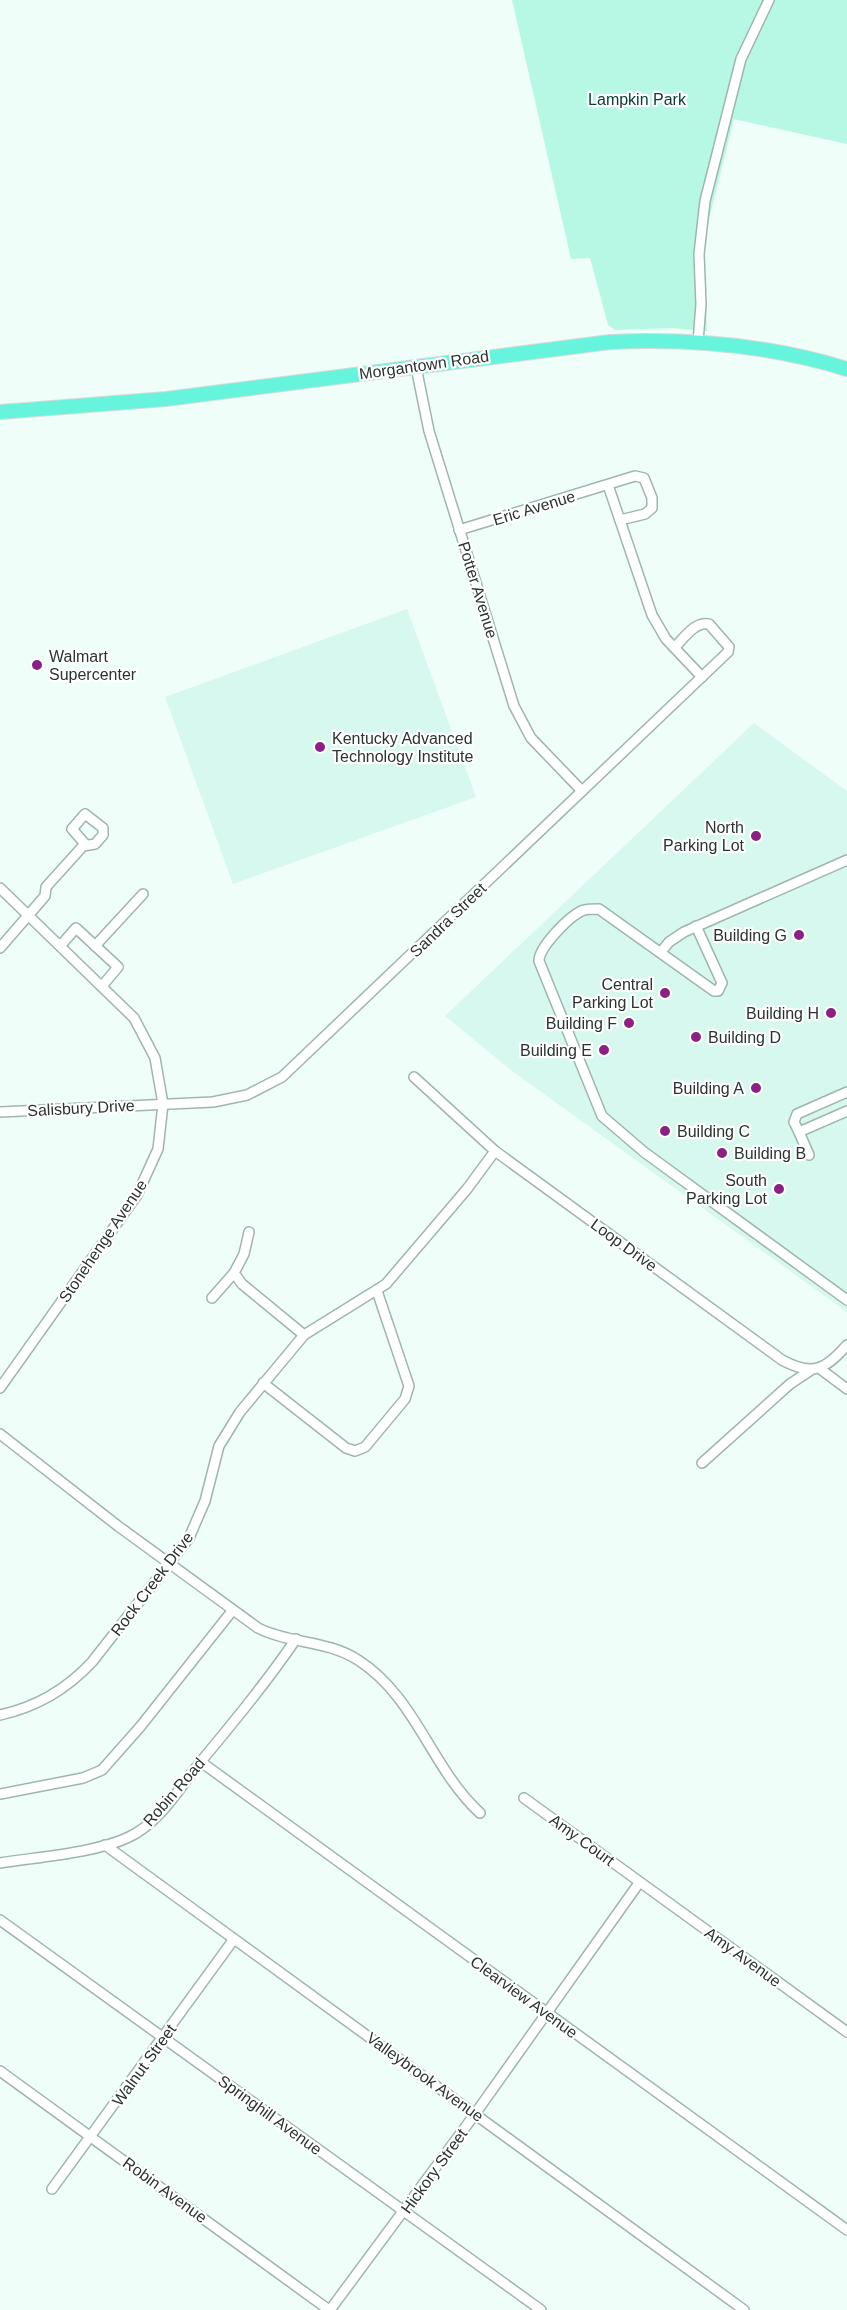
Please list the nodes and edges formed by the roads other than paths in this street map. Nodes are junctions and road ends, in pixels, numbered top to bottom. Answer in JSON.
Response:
{"nodes":[{"id":1,"x":769,"y":0,"type":"edge"},
{"id":2,"x":698,"y":342,"type":"junction"},
{"id":3,"x":416,"y":367,"type":"junction"},
{"id":4,"x":847,"y":369,"type":"edge"},
{"id":5,"x":0,"y":412,"type":"edge"},
{"id":6,"x":608,"y":485,"type":"junction"},
{"id":7,"x":620,"y":520,"type":"junction"},
{"id":8,"x":459,"y":531,"type":"junction"},
{"id":9,"x":675,"y":647,"type":"junction"},
{"id":10,"x":702,"y":676,"type":"junction"},
{"id":11,"x":582,"y":791,"type":"junction"},
{"id":12,"x":86,"y":845,"type":"dead end"},
{"id":13,"x":847,"y":860,"type":"edge"},
{"id":14,"x":0,"y":888,"type":"edge"},
{"id":15,"x":143,"y":894,"type":"dead end"},
{"id":16,"x":29,"y":914,"type":"junction"},
{"id":17,"x":696,"y":926,"type":"junction"},
{"id":18,"x":61,"y":945,"type":"junction"},
{"id":19,"x":95,"y":946,"type":"junction"},
{"id":20,"x":0,"y":948,"type":"edge"},
{"id":21,"x":661,"y":952,"type":"junction"},
{"id":22,"x":103,"y":985,"type":"junction"},
{"id":23,"x":414,"y":1077,"type":"dead end"},
{"id":24,"x":847,"y":1092,"type":"edge"},
{"id":25,"x":163,"y":1104,"type":"junction"},
{"id":26,"x":847,"y":1111,"type":"edge"},
{"id":27,"x":0,"y":1112,"type":"edge"},
{"id":28,"x":799,"y":1132,"type":"junction"},
{"id":29,"x":495,"y":1151,"type":"junction"},
{"id":30,"x":809,"y":1155,"type":"dead end"},
{"id":31,"x":249,"y":1232,"type":"dead end"},
{"id":32,"x":234,"y":1273,"type":"junction"},
{"id":33,"x":377,"y":1291,"type":"junction"},
{"id":34,"x":212,"y":1298,"type":"dead end"},
{"id":35,"x":847,"y":1300,"type":"edge"},
{"id":36,"x":304,"y":1335,"type":"junction"},
{"id":37,"x":847,"y":1345,"type":"edge"},
{"id":38,"x":815,"y":1369,"type":"junction"},
{"id":39,"x":263,"y":1383,"type":"junction"},
{"id":40,"x":0,"y":1388,"type":"edge"},
{"id":41,"x":847,"y":1389,"type":"edge"},
{"id":42,"x":0,"y":1434,"type":"edge"},
{"id":43,"x":702,"y":1463,"type":"dead end"},
{"id":44,"x":170,"y":1565,"type":"junction"},
{"id":45,"x":232,"y":1611,"type":"junction"},
{"id":46,"x":296,"y":1640,"type":"junction"},
{"id":47,"x":0,"y":1714,"type":"edge"},
{"id":48,"x":201,"y":1762,"type":"junction"},
{"id":49,"x":0,"y":1794,"type":"edge"},
{"id":50,"x":524,"y":1798,"type":"dead end"},
{"id":51,"x":480,"y":1813,"type":"dead end"},
{"id":52,"x":105,"y":1845,"type":"junction"},
{"id":53,"x":0,"y":1863,"type":"edge"},
{"id":54,"x":639,"y":1883,"type":"junction"},
{"id":55,"x":0,"y":1920,"type":"edge"},
{"id":56,"x":234,"y":1939,"type":"junction"},
{"id":57,"x":547,"y":2014,"type":"junction"},
{"id":58,"x":847,"y":2032,"type":"edge"},
{"id":59,"x":163,"y":2038,"type":"junction"},
{"id":60,"x":0,"y":2071,"type":"edge"},
{"id":61,"x":475,"y":2114,"type":"junction"},
{"id":62,"x":91,"y":2137,"type":"junction"},
{"id":63,"x":52,"y":2189,"type":"dead end"},
{"id":64,"x":404,"y":2211,"type":"junction"},
{"id":65,"x":847,"y":2230,"type":"edge"},
{"id":66,"x":330,"y":2310,"type":"edge"},
{"id":67,"x":541,"y":2310,"type":"edge"},
{"id":68,"x":744,"y":2310,"type":"edge"}],
"edges":[{"from":1,"to":2,"type":"street"},
{"from":2,"to":3,"type":"main road","name":"Morgantown Road"},
{"from":2,"to":4,"type":"main road","name":"Morgantown Road"},
{"from":3,"to":5,"type":"main road","name":"Morgantown Road"},
{"from":3,"to":8,"type":"street","name":"Potter Avenue"},
{"from":6,"to":7,"type":"street"},
{"from":6,"to":7,"type":"street","name":"Eric Avenue"},
{"from":6,"to":8,"type":"street","name":"Eric Avenue"},
{"from":7,"to":9,"type":"street"},
{"from":8,"to":11,"type":"street","name":"Potter Avenue"},
{"from":9,"to":10,"type":"street"},
{"from":9,"to":10,"type":"street","name":"Sandra Street"},
{"from":10,"to":11,"type":"street","name":"Sandra Street"},
{"from":11,"to":25,"type":"street","name":"Sandra Street"},
{"from":12,"to":16,"type":"street"},
{"from":13,"to":17,"type":"street"},
{"from":14,"to":16,"type":"street","name":"Stonehenge Avenue"},
{"from":15,"to":19,"type":"street"},
{"from":16,"to":18,"type":"street","name":"Stonehenge Avenue"},
{"from":16,"to":20,"type":"street"},
{"from":17,"to":21,"type":"street"},
{"from":17,"to":21,"type":"street"},
{"from":18,"to":19,"type":"street"},
{"from":18,"to":22,"type":"street","name":"Stonehenge Avenue"},
{"from":19,"to":22,"type":"street"},
{"from":21,"to":35,"type":"street"},
{"from":22,"to":25,"type":"street","name":"Stonehenge Avenue"},
{"from":23,"to":29,"type":"street","name":"Loop Drive"},
{"from":24,"to":28,"type":"street"},
{"from":25,"to":27,"type":"street","name":"Salisbury Drive"},
{"from":25,"to":40,"type":"street","name":"Stonehenge Avenue"},
{"from":26,"to":28,"type":"street"},
{"from":28,"to":30,"type":"street"},
{"from":29,"to":33,"type":"street","name":"Rock Creek Drive"},
{"from":29,"to":38,"type":"street","name":"Loop Drive"},
{"from":31,"to":32,"type":"street"},
{"from":32,"to":34,"type":"street"},
{"from":32,"to":36,"type":"street"},
{"from":33,"to":36,"type":"street","name":"Rock Creek Drive"},
{"from":33,"to":39,"type":"street"},
{"from":36,"to":39,"type":"street","name":"Rock Creek Drive"},
{"from":37,"to":38,"type":"street"},
{"from":38,"to":41,"type":"street","name":"Loop Drive"},
{"from":38,"to":43,"type":"street"},
{"from":39,"to":44,"type":"street","name":"Rock Creek Drive"},
{"from":42,"to":44,"type":"street"},
{"from":44,"to":45,"type":"street"},
{"from":44,"to":47,"type":"street","name":"Rock Creek Drive"},
{"from":45,"to":46,"type":"street"},
{"from":45,"to":49,"type":"street"},
{"from":46,"to":48,"type":"street","name":"Robin Road"},
{"from":46,"to":51,"type":"street"},
{"from":48,"to":52,"type":"street","name":"Robin Road"},
{"from":48,"to":57,"type":"street","name":"Clearview Avenue"},
{"from":50,"to":54,"type":"street","name":"Amy Court"},
{"from":52,"to":53,"type":"street","name":"Robin Road"},
{"from":52,"to":56,"type":"street","name":"Valleybrook Avenue"},
{"from":54,"to":57,"type":"street","name":"Hickory Street"},
{"from":54,"to":58,"type":"street","name":"Amy Avenue"},
{"from":55,"to":59,"type":"street","name":"Springhill Avenue"},
{"from":56,"to":59,"type":"street","name":"Walnut Street"},
{"from":56,"to":61,"type":"street","name":"Valleybrook Avenue"},
{"from":57,"to":61,"type":"street","name":"Hickory Street"},
{"from":57,"to":65,"type":"street","name":"Clearview Avenue"},
{"from":59,"to":62,"type":"street","name":"Walnut Street"},
{"from":59,"to":64,"type":"street","name":"Springhill Avenue"},
{"from":60,"to":62,"type":"street","name":"Robin Avenue"},
{"from":61,"to":64,"type":"street","name":"Hickory Street"},
{"from":61,"to":68,"type":"street","name":"Valleybrook Avenue"},
{"from":62,"to":63,"type":"street","name":"Walnut Street"},
{"from":62,"to":66,"type":"street","name":"Robin Avenue"},
{"from":64,"to":66,"type":"street","name":"Hickory Street"},
{"from":64,"to":67,"type":"street","name":"Springhill Avenue"}]}
